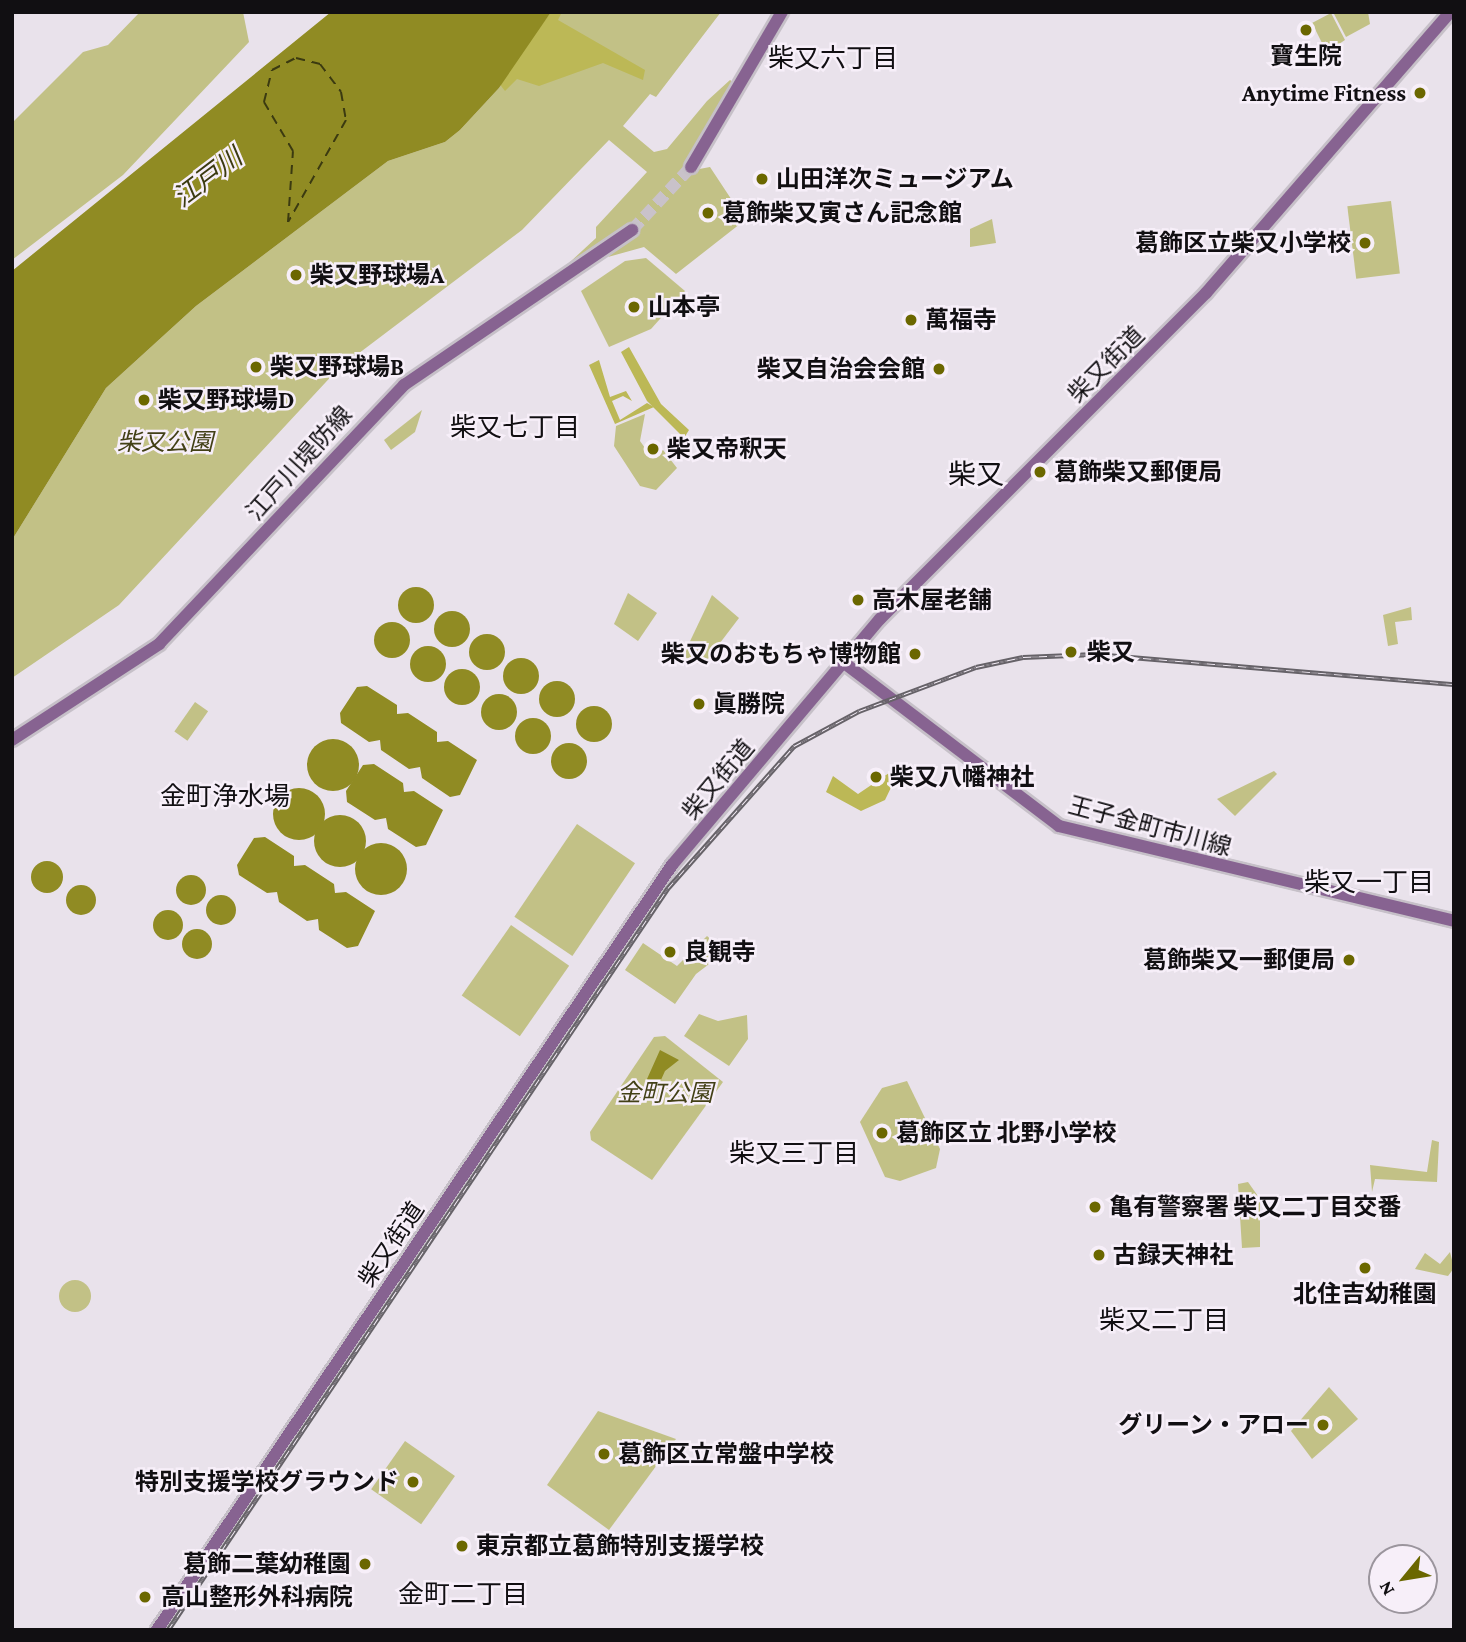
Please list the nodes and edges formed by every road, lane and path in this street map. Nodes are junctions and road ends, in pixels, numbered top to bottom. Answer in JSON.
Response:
{"nodes":[{"id":1,"x":782,"y":12,"type":"edge"},
{"id":2,"x":1450,"y":12,"type":"edge"},
{"id":3,"x":691,"y":167,"type":"tunnel mouth"},
{"id":4,"x":632,"y":230,"type":"tunnel mouth"},
{"id":5,"x":843,"y":662,"type":"junction"},
{"id":6,"x":12,"y":740,"type":"edge"},
{"id":7,"x":1454,"y":921,"type":"edge"},
{"id":8,"x":157,"y":1630,"type":"edge"}],
"edges":[{"from":1,"to":3,"type":"main road"},
{"from":2,"to":5,"type":"main road","name":"柴又街道"},
{"from":4,"to":6,"type":"main road","name":"江戸川堤防線"},
{"from":5,"to":7,"type":"main road","name":"王子金町市川線"},
{"from":5,"to":8,"type":"main road","name":"柴又街道"}]}
